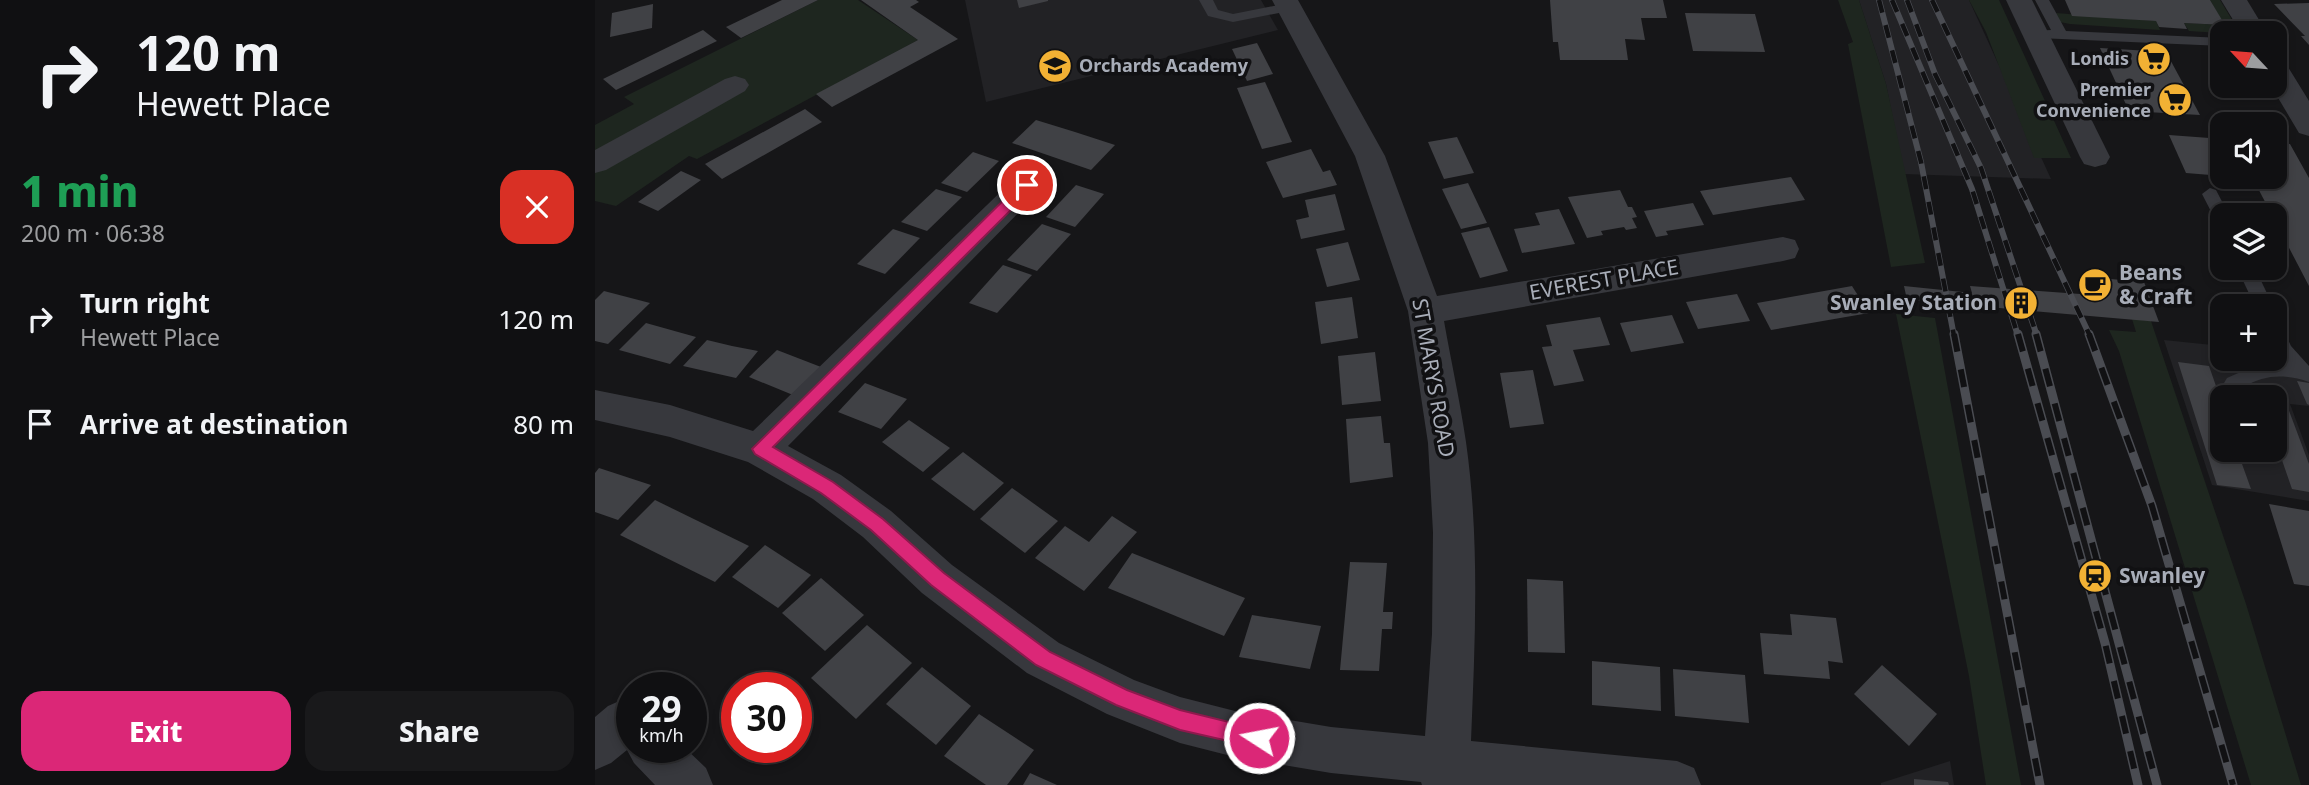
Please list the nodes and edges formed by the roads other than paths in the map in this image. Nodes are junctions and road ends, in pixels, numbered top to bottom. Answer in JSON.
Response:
{"nodes":[{"id":1,"x":1206,"y":0,"type":"edge"},
{"id":2,"x":2234,"y":0,"type":"edge"},
{"id":3,"x":2028,"y":3,"type":"edge"},
{"id":4,"x":1287,"y":4,"type":"edge"},
{"id":5,"x":2247,"y":21,"type":"edge"},
{"id":6,"x":2049,"y":35,"type":"junction"},
{"id":7,"x":2210,"y":41,"type":"edge"},
{"id":8,"x":735,"y":85,"type":"dead end"},
{"id":9,"x":2287,"y":88,"type":"edge"},
{"id":10,"x":2309,"y":126,"type":"edge"},
{"id":11,"x":2095,"y":157,"type":"dead end"},
{"id":12,"x":595,"y":163,"type":"edge"},
{"id":13,"x":1027,"y":185,"type":"dead end"},
{"id":14,"x":2210,"y":194,"type":"dead end"},
{"id":15,"x":2215,"y":203,"type":"edge"},
{"id":16,"x":1783,"y":249,"type":"dead end"},
{"id":17,"x":1425,"y":311,"type":"junction"},
{"id":18,"x":2287,"y":347,"type":"edge"},
{"id":19,"x":2304,"y":372,"type":"edge"},
{"id":20,"x":2234,"y":385,"type":"edge"},
{"id":21,"x":595,"y":405,"type":"edge"},
{"id":22,"x":760,"y":449,"type":"junction"},
{"id":23,"x":616,"y":729,"type":"edge"},
{"id":24,"x":595,"y":747,"type":"edge"},
{"id":25,"x":666,"y":763,"type":"edge"},
{"id":26,"x":1447,"y":773,"type":"edge"},
{"id":27,"x":689,"y":785,"type":"edge"},
{"id":28,"x":1677,"y":785,"type":"edge"}],
"edges":[{"from":1,"to":4,"type":"lane"},
{"from":2,"to":5,"type":"street"},
{"from":3,"to":6,"type":"street"},
{"from":4,"to":17,"type":"street","name":"ST MARYS ROAD"},
{"from":6,"to":7,"type":"lane"},
{"from":6,"to":11,"type":"street"},
{"from":8,"to":12,"type":"street"},
{"from":9,"to":10,"type":"street"},
{"from":13,"to":22,"type":"street"},
{"from":14,"to":15,"type":"lane"},
{"from":16,"to":17,"type":"street","name":"EVEREST PLACE"},
{"from":17,"to":26,"type":"street","name":"ST MARYS ROAD"},
{"from":18,"to":19,"type":"lane"},
{"from":19,"to":20,"type":"lane"},
{"from":21,"to":22,"type":"street"},
{"from":22,"to":26,"type":"street"},
{"from":23,"to":24,"type":"street"},
{"from":25,"to":27,"type":"street"},
{"from":26,"to":28,"type":"street"}]}
